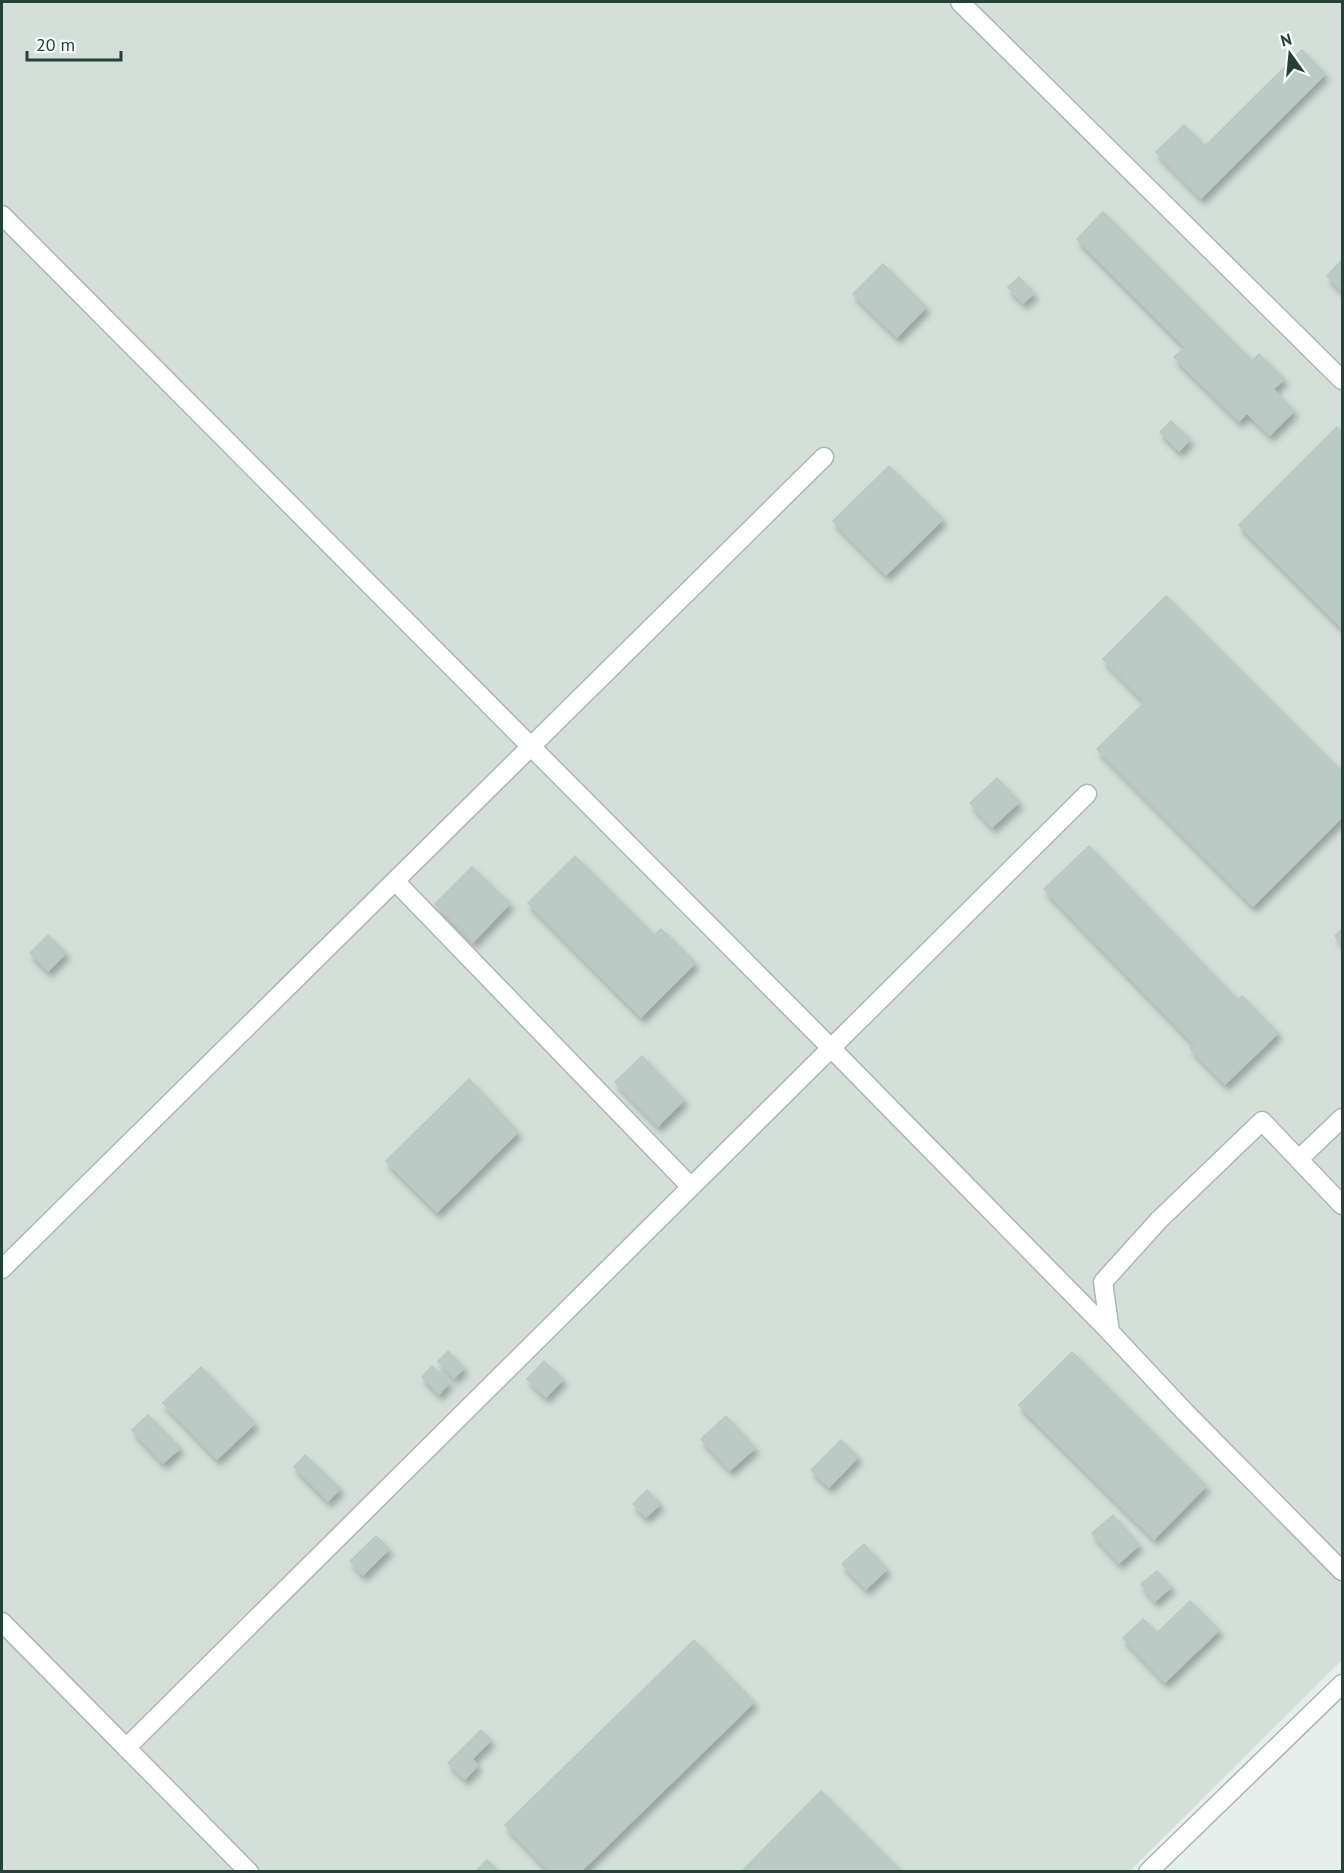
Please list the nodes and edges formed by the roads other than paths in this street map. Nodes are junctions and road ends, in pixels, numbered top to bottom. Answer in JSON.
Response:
{"nodes":[{"id":1,"x":960,"y":2,"type":"edge"},
{"id":2,"x":2,"y":215,"type":"edge"},
{"id":3,"x":1342,"y":380,"type":"edge"},
{"id":4,"x":824,"y":457,"type":"dead end"},
{"id":5,"x":531,"y":747,"type":"junction"},
{"id":6,"x":1087,"y":794,"type":"dead end"},
{"id":7,"x":395,"y":881,"type":"junction"},
{"id":8,"x":831,"y":1048,"type":"junction"},
{"id":9,"x":1342,"y":1118,"type":"edge"},
{"id":10,"x":1299,"y":1160,"type":"junction"},
{"id":11,"x":691,"y":1187,"type":"junction"},
{"id":12,"x":1342,"y":1205,"type":"edge"},
{"id":13,"x":2,"y":1269,"type":"edge"},
{"id":14,"x":1110,"y":1332,"type":"junction"},
{"id":15,"x":1342,"y":1571,"type":"edge"},
{"id":16,"x":2,"y":1622,"type":"edge"},
{"id":17,"x":1342,"y":1684,"type":"edge"},
{"id":18,"x":126,"y":1748,"type":"junction"},
{"id":19,"x":249,"y":1872,"type":"edge"},
{"id":20,"x":1148,"y":1872,"type":"edge"}],
"edges":[{"from":1,"to":3,"type":"lane"},
{"from":2,"to":5,"type":"lane"},
{"from":4,"to":5,"type":"lane"},
{"from":5,"to":7,"type":"lane"},
{"from":5,"to":8,"type":"lane"},
{"from":6,"to":8,"type":"lane"},
{"from":7,"to":11,"type":"lane"},
{"from":7,"to":13,"type":"lane"},
{"from":8,"to":11,"type":"lane"},
{"from":8,"to":14,"type":"lane"},
{"from":9,"to":10,"type":"lane"},
{"from":10,"to":12,"type":"lane"},
{"from":10,"to":14,"type":"lane"},
{"from":11,"to":18,"type":"lane"},
{"from":14,"to":15,"type":"lane"},
{"from":16,"to":18,"type":"lane"},
{"from":17,"to":20,"type":"lane"},
{"from":18,"to":19,"type":"lane"}]}
